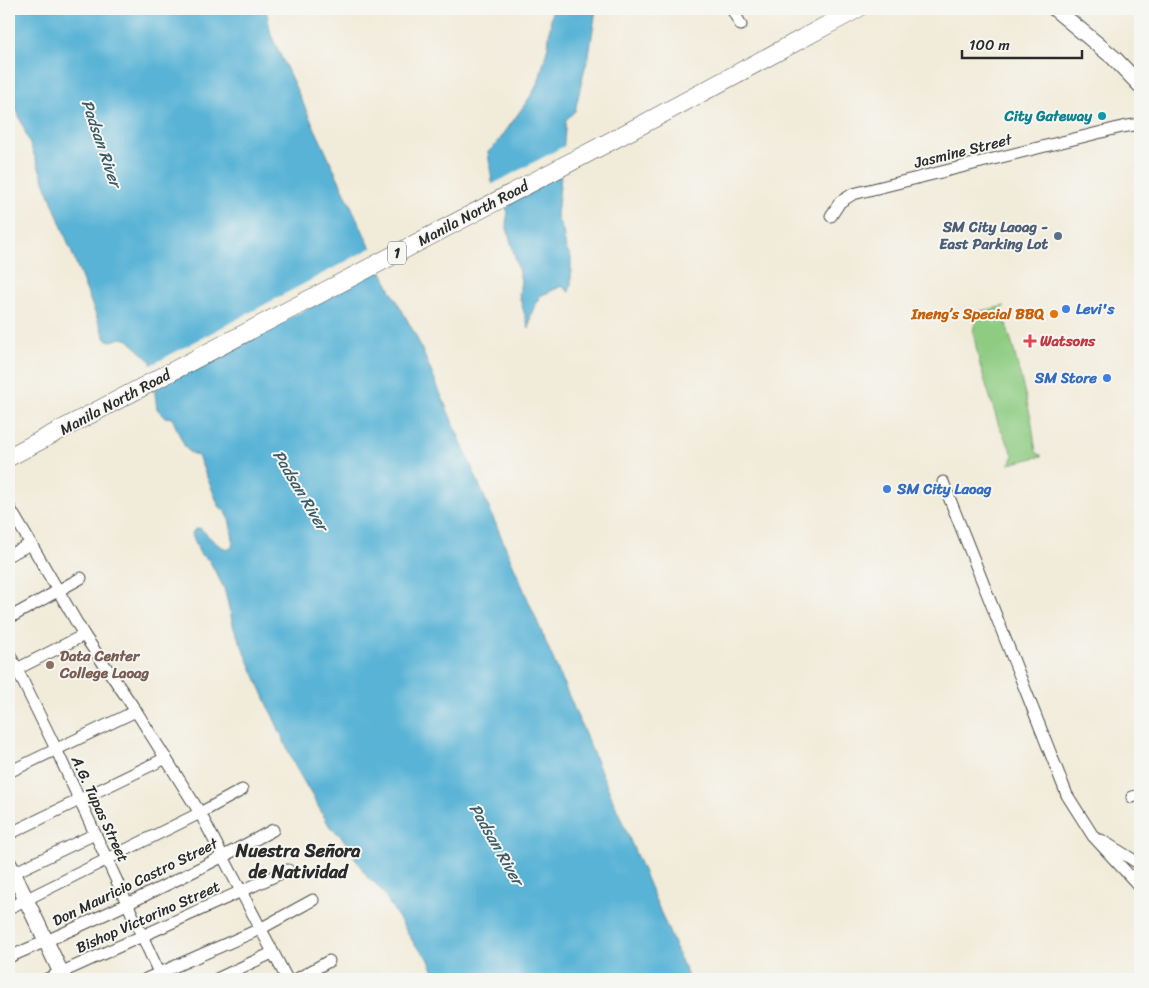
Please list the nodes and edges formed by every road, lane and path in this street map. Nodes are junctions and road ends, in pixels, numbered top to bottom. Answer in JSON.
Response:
{"nodes":[{"id":1,"x":732,"y":9,"type":"edge"},
{"id":2,"x":839,"y":9,"type":"edge"},
{"id":3,"x":857,"y":9,"type":"edge"},
{"id":4,"x":1055,"y":9,"type":"edge"},
{"id":5,"x":741,"y":25,"type":"dead end"},
{"id":6,"x":781,"y":44,"type":"junction"},
{"id":7,"x":1140,"y":85,"type":"edge"},
{"id":8,"x":1140,"y":124,"type":"edge"},
{"id":9,"x":831,"y":216,"type":"dead end"},
{"id":10,"x":9,"y":447,"type":"edge"},
{"id":11,"x":9,"y":457,"type":"edge"},
{"id":12,"x":943,"y":482,"type":"dead end"},
{"id":13,"x":9,"y":507,"type":"edge"},
{"id":14,"x":31,"y":544,"type":"junction"},
{"id":15,"x":9,"y":554,"type":"edge"},
{"id":16,"x":81,"y":578,"type":"dead end"},
{"id":17,"x":58,"y":592,"type":"junction"},
{"id":18,"x":9,"y":618,"type":"edge"},
{"id":19,"x":84,"y":634,"type":"junction"},
{"id":20,"x":9,"y":653,"type":"edge"},
{"id":21,"x":13,"y":671,"type":"edge"},
{"id":22,"x":136,"y":711,"type":"junction"},
{"id":23,"x":56,"y":749,"type":"junction"},
{"id":24,"x":166,"y":758,"type":"junction"},
{"id":25,"x":9,"y":772,"type":"edge"},
{"id":26,"x":242,"y":790,"type":"dead end"},
{"id":27,"x":79,"y":800,"type":"junction"},
{"id":28,"x":200,"y":813,"type":"junction"},
{"id":29,"x":273,"y":830,"type":"dead end"},
{"id":30,"x":9,"y":834,"type":"edge"},
{"id":31,"x":95,"y":834,"type":"junction"},
{"id":32,"x":1093,"y":836,"type":"junction"},
{"id":33,"x":224,"y":856,"type":"junction"},
{"id":34,"x":107,"y":860,"type":"junction"},
{"id":35,"x":1140,"y":861,"type":"edge"},
{"id":36,"x":288,"y":870,"type":"dead end"},
{"id":37,"x":10,"y":871,"type":"edge"},
{"id":38,"x":1140,"y":887,"type":"edge"},
{"id":39,"x":242,"y":891,"type":"junction"},
{"id":40,"x":26,"y":899,"type":"junction"},
{"id":41,"x":314,"y":900,"type":"dead end"},
{"id":42,"x":127,"y":903,"type":"junction"},
{"id":43,"x":9,"y":908,"type":"edge"},
{"id":44,"x":260,"y":929,"type":"junction"},
{"id":45,"x":143,"y":936,"type":"junction"},
{"id":46,"x":46,"y":941,"type":"junction"},
{"id":47,"x":272,"y":953,"type":"junction"},
{"id":48,"x":9,"y":957,"type":"edge"},
{"id":49,"x":329,"y":961,"type":"dead end"},
{"id":50,"x":161,"y":976,"type":"edge"},
{"id":51,"x":57,"y":977,"type":"edge"},
{"id":52,"x":146,"y":979,"type":"edge"},
{"id":53,"x":217,"y":979,"type":"edge"},
{"id":54,"x":286,"y":979,"type":"edge"},
{"id":55,"x":297,"y":979,"type":"edge"}],
"edges":[{"from":1,"to":5,"type":"street"},
{"from":2,"to":6,"type":"highway","name":"Manila North Road","number":"1"},
{"from":3,"to":6,"type":"highway","name":"Manila North Road","number":"1"},
{"from":4,"to":7,"type":"main road"},
{"from":6,"to":10,"type":"highway","name":"Manila North Road","number":"1"},
{"from":6,"to":11,"type":"highway","name":"Manila North Road","number":"1"},
{"from":8,"to":9,"type":"street","name":"Jasmine Street"},
{"from":12,"to":32,"type":"street"},
{"from":13,"to":14,"type":"street"},
{"from":14,"to":15,"type":"street"},
{"from":14,"to":17,"type":"street"},
{"from":16,"to":17,"type":"street"},
{"from":17,"to":18,"type":"street"},
{"from":17,"to":19,"type":"street"},
{"from":19,"to":21,"type":"street"},
{"from":19,"to":22,"type":"street"},
{"from":20,"to":21,"type":"street","name":"A.G. Tupas Street"},
{"from":21,"to":23,"type":"street","name":"A.G. Tupas Street"},
{"from":22,"to":23,"type":"street"},
{"from":22,"to":24,"type":"street"},
{"from":23,"to":25,"type":"street"},
{"from":23,"to":27,"type":"street","name":"A.G. Tupas Street"},
{"from":24,"to":27,"type":"street"},
{"from":24,"to":28,"type":"street"},
{"from":26,"to":28,"type":"street"},
{"from":27,"to":30,"type":"street"},
{"from":27,"to":31,"type":"street","name":"A.G. Tupas Street"},
{"from":28,"to":33,"type":"street"},
{"from":28,"to":34,"type":"street"},
{"from":29,"to":33,"type":"street","name":"Don Mauricio Castro Street"},
{"from":31,"to":34,"type":"street","name":"A.G. Tupas Street"},
{"from":31,"to":37,"type":"street"},
{"from":32,"to":35,"type":"street"},
{"from":32,"to":38,"type":"street"},
{"from":33,"to":39,"type":"street"},
{"from":33,"to":42,"type":"street","name":"Don Mauricio Castro Street"},
{"from":34,"to":40,"type":"street"},
{"from":34,"to":42,"type":"street","name":"A.G. Tupas Street"},
{"from":36,"to":39,"type":"street","name":"Bishop Victorino Street"},
{"from":37,"to":40,"type":"main road"},
{"from":39,"to":44,"type":"street"},
{"from":39,"to":45,"type":"street","name":"Bishop Victorino Street"},
{"from":40,"to":43,"type":"street"},
{"from":40,"to":46,"type":"main road"},
{"from":41,"to":44,"type":"street"},
{"from":42,"to":45,"type":"street","name":"A.G. Tupas Street"},
{"from":42,"to":46,"type":"street","name":"Don Mauricio Castro Street"},
{"from":44,"to":47,"type":"street"},
{"from":44,"to":50,"type":"street"},
{"from":45,"to":50,"type":"street","name":"A.G. Tupas Street"},
{"from":45,"to":51,"type":"street","name":"Bishop Victorino Street"},
{"from":46,"to":48,"type":"street","name":"Don Mauricio Castro Street"},
{"from":46,"to":51,"type":"main road"},
{"from":47,"to":53,"type":"street"},
{"from":47,"to":54,"type":"street"},
{"from":49,"to":55,"type":"street"},
{"from":50,"to":52,"type":"street"}]}
